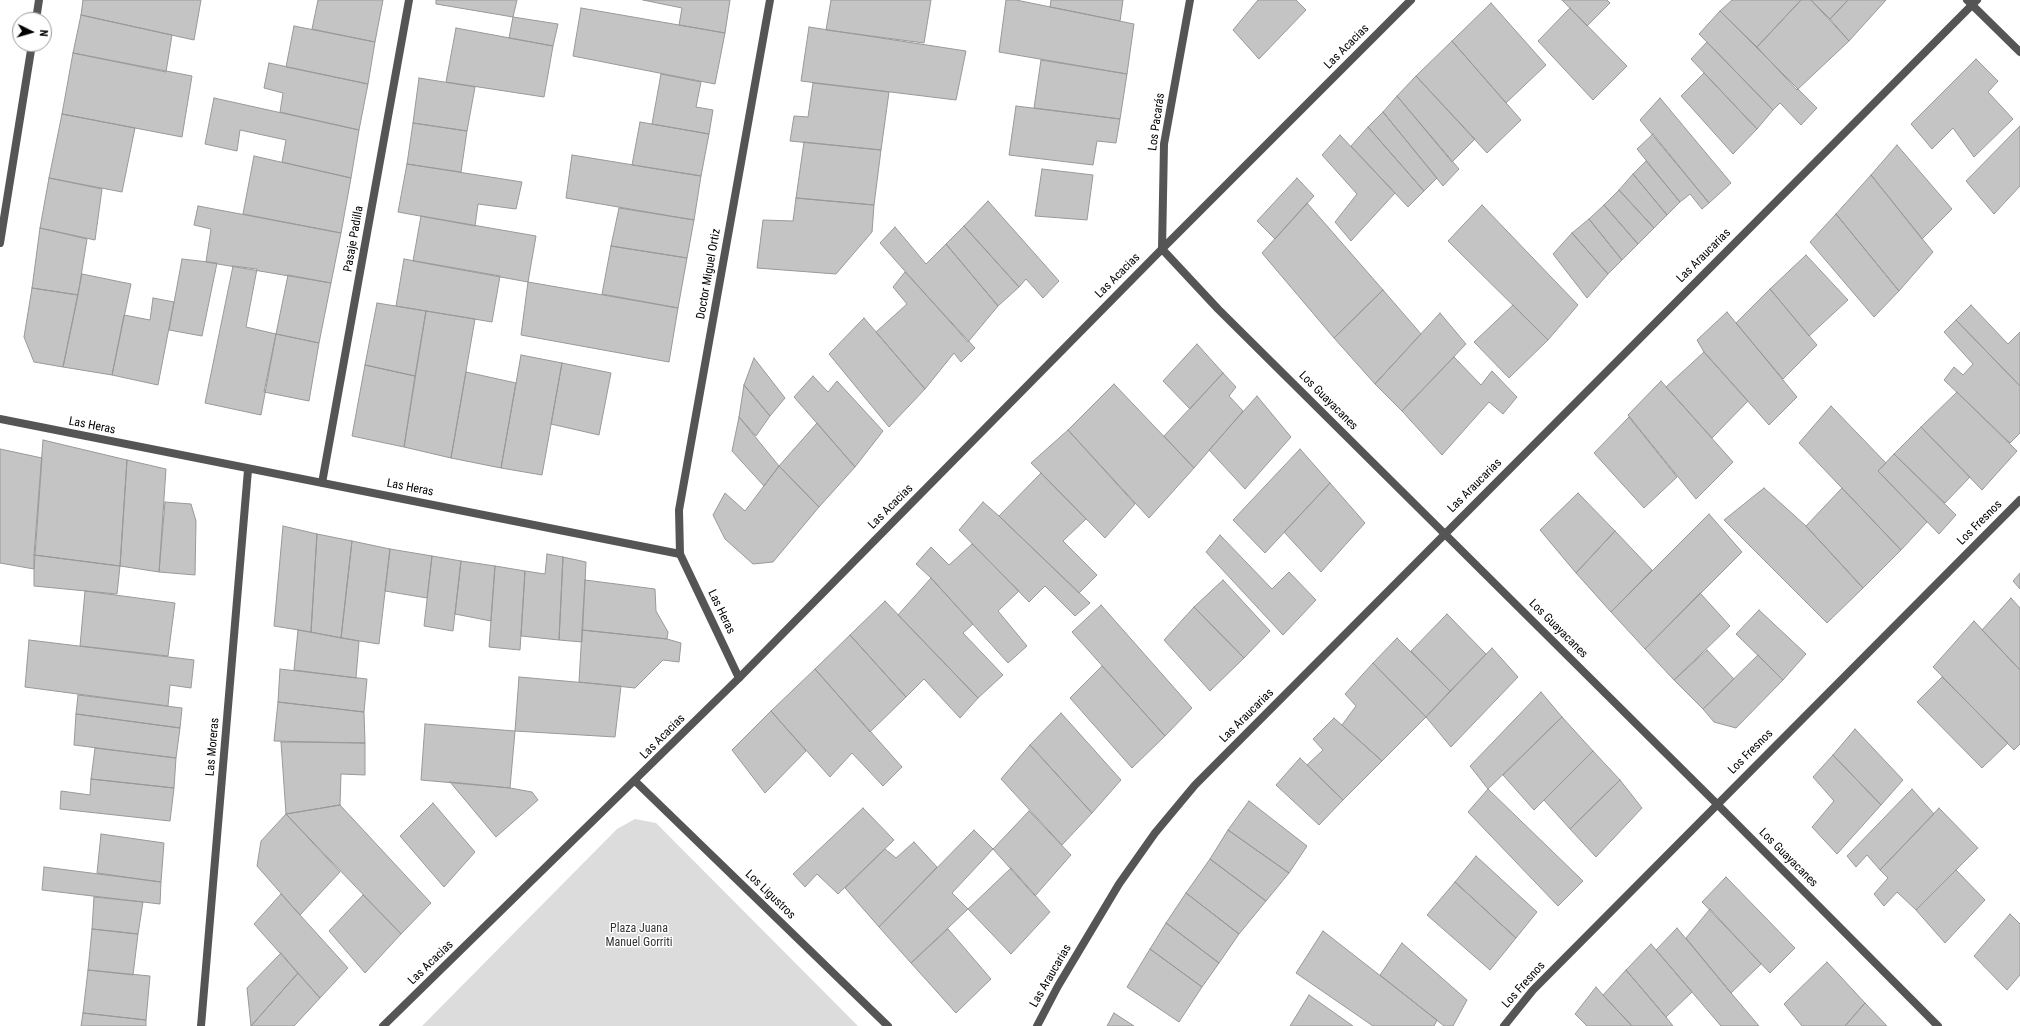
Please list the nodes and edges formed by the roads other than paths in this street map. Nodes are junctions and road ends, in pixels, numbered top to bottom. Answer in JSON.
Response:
{"nodes":[{"id":1,"x":39,"y":0,"type":"edge"},
{"id":2,"x":409,"y":0,"type":"edge"},
{"id":3,"x":770,"y":0,"type":"edge"},
{"id":4,"x":1190,"y":0,"type":"edge"},
{"id":5,"x":1411,"y":0,"type":"edge"},
{"id":6,"x":1972,"y":2,"type":"edge"},
{"id":7,"x":37,"y":12,"type":"edge"},
{"id":8,"x":31,"y":52,"type":"edge"},
{"id":9,"x":2020,"y":52,"type":"edge"},
{"id":10,"x":0,"y":243,"type":"edge"},
{"id":11,"x":1162,"y":249,"type":"junction"},
{"id":12,"x":0,"y":419,"type":"edge"},
{"id":13,"x":248,"y":470,"type":"junction"},
{"id":14,"x":322,"y":483,"type":"junction"},
{"id":15,"x":2020,"y":500,"type":"edge"},
{"id":16,"x":1444,"y":533,"type":"junction"},
{"id":17,"x":680,"y":554,"type":"junction"},
{"id":18,"x":739,"y":678,"type":"junction"},
{"id":19,"x":635,"y":781,"type":"junction"},
{"id":20,"x":1717,"y":804,"type":"junction"},
{"id":21,"x":201,"y":1026,"type":"edge"},
{"id":22,"x":383,"y":1026,"type":"edge"},
{"id":23,"x":888,"y":1026,"type":"edge"},
{"id":24,"x":1037,"y":1026,"type":"edge"},
{"id":25,"x":1504,"y":1026,"type":"edge"},
{"id":26,"x":1938,"y":1026,"type":"edge"}],
"edges":[{"from":1,"to":7,"type":"street"},
{"from":2,"to":14,"type":"street","name":"Pasaje Padilla"},
{"from":3,"to":17,"type":"street","name":"Doctor Miguel Ortiz"},
{"from":4,"to":11,"type":"street","name":"Los Pacarás"},
{"from":5,"to":11,"type":"street","name":"Las Acacias"},
{"from":6,"to":9,"type":"street"},
{"from":6,"to":16,"type":"street","name":"Las Araucarias"},
{"from":8,"to":10,"type":"street"},
{"from":11,"to":16,"type":"street","name":"Los Guayacanes"},
{"from":11,"to":18,"type":"street","name":"Las Acacias"},
{"from":12,"to":13,"type":"street","name":"Las Heras"},
{"from":13,"to":14,"type":"street","name":"Las Heras"},
{"from":13,"to":21,"type":"street","name":"Las Moreras"},
{"from":14,"to":17,"type":"street","name":"Las Heras"},
{"from":15,"to":20,"type":"street","name":"Los Fresnos"},
{"from":16,"to":20,"type":"street","name":"Los Guayacanes"},
{"from":16,"to":24,"type":"street","name":"Las Araucarias"},
{"from":17,"to":18,"type":"street","name":"Las Heras"},
{"from":18,"to":19,"type":"street","name":"Las Acacias"},
{"from":19,"to":22,"type":"street","name":"Las Acacias"},
{"from":19,"to":23,"type":"street","name":"Los Ligustros"},
{"from":20,"to":25,"type":"street","name":"Los Fresnos"},
{"from":20,"to":26,"type":"street","name":"Los Guayacanes"}]}
